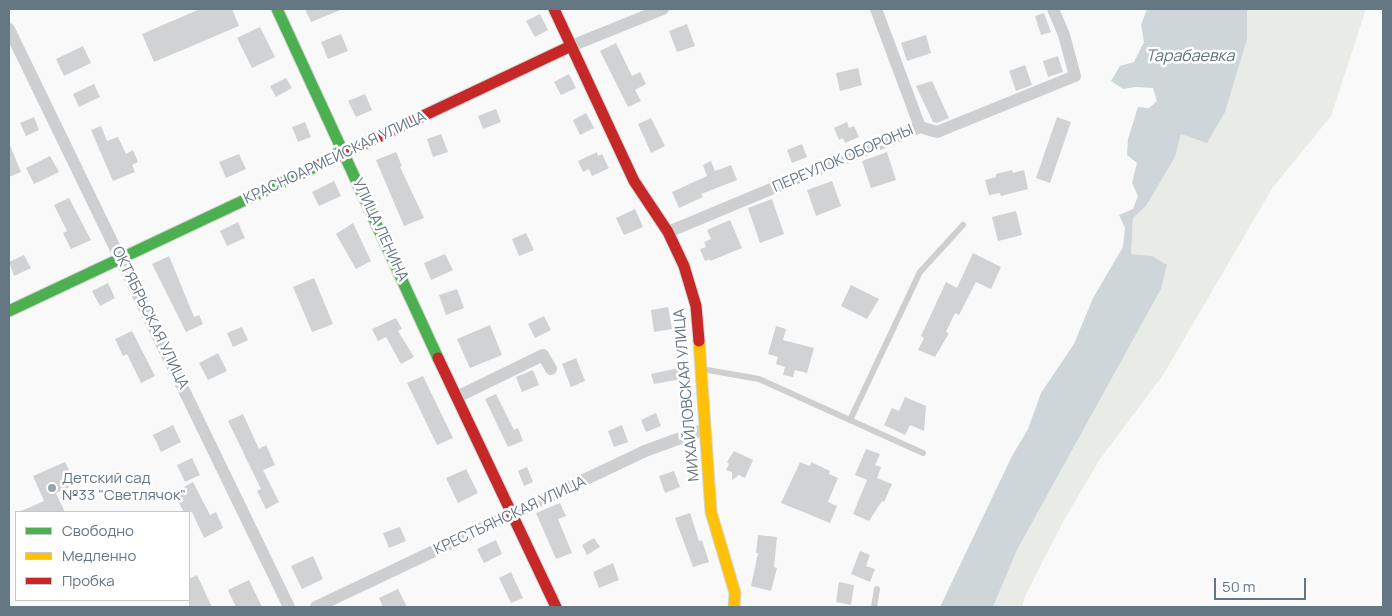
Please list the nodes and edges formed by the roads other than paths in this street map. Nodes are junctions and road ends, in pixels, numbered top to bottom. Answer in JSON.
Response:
{"nodes":[{"id":1,"x":277,"y":9,"type":"edge"},
{"id":2,"x":554,"y":9,"type":"edge"},
{"id":3,"x":663,"y":9,"type":"edge"},
{"id":4,"x":876,"y":9,"type":"edge"},
{"id":5,"x":1053,"y":9,"type":"edge"},
{"id":6,"x":9,"y":29,"type":"edge"},
{"id":7,"x":571,"y":46,"type":"junction"},
{"id":8,"x":920,"y":128,"type":"junction"},
{"id":9,"x":345,"y":154,"type":"junction"},
{"id":10,"x":963,"y":225,"type":"dead end"},
{"id":11,"x":668,"y":232,"type":"junction"},
{"id":12,"x":122,"y":258,"type":"junction"},
{"id":13,"x":9,"y":311,"type":"edge"},
{"id":14,"x":551,"y":369,"type":"dead end"},
{"id":15,"x":700,"y":369,"type":"junction"},
{"id":16,"x":457,"y":397,"type":"junction"},
{"id":17,"x":850,"y":420,"type":"junction"},
{"id":18,"x":705,"y":429,"type":"junction"},
{"id":19,"x":923,"y":453,"type":"dead end"},
{"id":20,"x":512,"y":516,"type":"junction"},
{"id":21,"x":877,"y":589,"type":"dead end"},
{"id":22,"x":289,"y":607,"type":"edge"},
{"id":23,"x":316,"y":607,"type":"edge"},
{"id":24,"x":556,"y":607,"type":"edge"},
{"id":25,"x":734,"y":607,"type":"edge"},
{"id":26,"x":874,"y":607,"type":"edge"}],
"edges":[{"from":1,"to":9,"type":"street","name":"УЛИЦА ЛЕНИНА"},
{"from":2,"to":7,"type":"street","name":"МИХАЙЛОВСКАЯ УЛИЦА"},
{"from":3,"to":7,"type":"street","name":"КРАСНОАРМЕЙСКАЯ УЛИЦА"},
{"from":4,"to":8,"type":"street"},
{"from":5,"to":8,"type":"street","name":"ПЕРЕУЛОК ОБОРОНЫ"},
{"from":6,"to":12,"type":"street","name":"ОКТЯБРЬСКАЯ УЛИЦА"},
{"from":7,"to":9,"type":"street","name":"КРАСНОАРМЕЙСКАЯ УЛИЦА"},
{"from":7,"to":11,"type":"street","name":"МИХАЙЛОВСКАЯ УЛИЦА"},
{"from":8,"to":11,"type":"street","name":"ПЕРЕУЛОК ОБОРОНЫ"},
{"from":9,"to":12,"type":"street","name":"КРАСНОАРМЕЙСКАЯ УЛИЦА"},
{"from":9,"to":16,"type":"street","name":"УЛИЦА ЛЕНИНА"},
{"from":10,"to":17,"type":"lane"},
{"from":11,"to":15,"type":"street","name":"МИХАЙЛОВСКАЯ УЛИЦА"},
{"from":12,"to":13,"type":"street","name":"КРАСНОАРМЕЙСКАЯ УЛИЦА"},
{"from":12,"to":22,"type":"street","name":"ОКТЯБРЬСКАЯ УЛИЦА"},
{"from":14,"to":16,"type":"street"},
{"from":15,"to":17,"type":"lane"},
{"from":15,"to":18,"type":"street","name":"МИХАЙЛОВСКАЯ УЛИЦА"},
{"from":16,"to":20,"type":"street","name":"УЛИЦА ЛЕНИНА"},
{"from":17,"to":19,"type":"lane"},
{"from":18,"to":20,"type":"street","name":"КРЕСТЬЯНСКАЯ УЛИЦА"},
{"from":18,"to":25,"type":"street","name":"МИХАЙЛОВСКАЯ УЛИЦА"},
{"from":20,"to":23,"type":"street","name":"КРЕСТЬЯНСКАЯ УЛИЦА"},
{"from":20,"to":24,"type":"street","name":"УЛИЦА ЛЕНИНА"},
{"from":21,"to":26,"type":"lane"}]}
